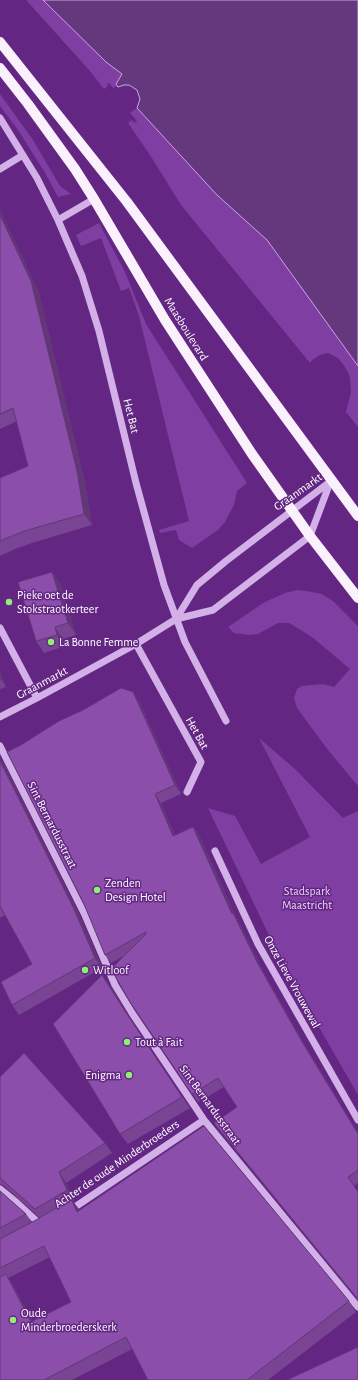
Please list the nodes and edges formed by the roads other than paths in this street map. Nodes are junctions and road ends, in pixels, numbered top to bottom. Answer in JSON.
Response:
{"nodes":[{"id":1,"x":0,"y":42,"type":"edge"},
{"id":2,"x":0,"y":68,"type":"edge"},
{"id":3,"x":0,"y":118,"type":"edge"},
{"id":4,"x":23,"y":155,"type":"junction"},
{"id":5,"x":0,"y":169,"type":"edge"},
{"id":6,"x":94,"y":199,"type":"junction"},
{"id":7,"x":58,"y":220,"type":"junction"},
{"id":8,"x":331,"y":480,"type":"junction"},
{"id":9,"x":292,"y":510,"type":"junction"},
{"id":10,"x":358,"y":516,"type":"edge"},
{"id":11,"x":310,"y":536,"type":"junction"},
{"id":12,"x":358,"y":598,"type":"edge"},
{"id":13,"x":176,"y":619,"type":"junction"},
{"id":14,"x":0,"y":628,"type":"edge"},
{"id":15,"x":136,"y":644,"type":"junction"},
{"id":16,"x":37,"y":698,"type":"junction"},
{"id":17,"x":0,"y":717,"type":"edge"},
{"id":18,"x":226,"y":721,"type":"dead end"},
{"id":19,"x":0,"y":746,"type":"edge"},
{"id":20,"x":187,"y":792,"type":"dead end"},
{"id":21,"x":215,"y":851,"type":"dead end"},
{"id":22,"x":204,"y":1120,"type":"junction"},
{"id":23,"x":358,"y":1120,"type":"edge"},
{"id":24,"x":0,"y":1189,"type":"edge"},
{"id":25,"x":61,"y":1215,"type":"edge"},
{"id":26,"x":42,"y":1226,"type":"edge"},
{"id":27,"x":358,"y":1306,"type":"edge"}],
"edges":[{"from":1,"to":8,"type":"main road","name":"Maasboulevard"},
{"from":2,"to":6,"type":"main road","name":"Maasboulevard"},
{"from":3,"to":4,"type":"street","name":"Het Bat"},
{"from":4,"to":5,"type":"street"},
{"from":4,"to":7,"type":"street","name":"Het Bat"},
{"from":6,"to":7,"type":"street"},
{"from":6,"to":9,"type":"main road","name":"Maasboulevard"},
{"from":7,"to":13,"type":"street","name":"Het Bat"},
{"from":8,"to":9,"type":"street","name":"Graanmarkt"},
{"from":8,"to":10,"type":"main road","name":"Maasboulevard"},
{"from":8,"to":11,"type":"street","name":"Graanmarkt"},
{"from":9,"to":11,"type":"main road","name":"Maasboulevard"},
{"from":9,"to":13,"type":"street","name":"Graanmarkt"},
{"from":11,"to":12,"type":"main road","name":"Maasboulevard"},
{"from":11,"to":13,"type":"street","name":"Graanmarkt"},
{"from":13,"to":15,"type":"street","name":"Graanmarkt"},
{"from":13,"to":18,"type":"street","name":"Het Bat"},
{"from":14,"to":16,"type":"street"},
{"from":15,"to":16,"type":"street","name":"Graanmarkt"},
{"from":15,"to":20,"type":"street","name":"Het Bat"},
{"from":16,"to":17,"type":"street","name":"Graanmarkt"},
{"from":19,"to":22,"type":"street","name":"Sint Bernardusstraat"},
{"from":21,"to":23,"type":"street","name":"Onze Lieve Vrouwewal"},
{"from":22,"to":25,"type":"street","name":"Achter de oude Minderbroeders"},
{"from":22,"to":27,"type":"street","name":"Sint Bernardusstraat"},
{"from":24,"to":26,"type":"street"}]}
